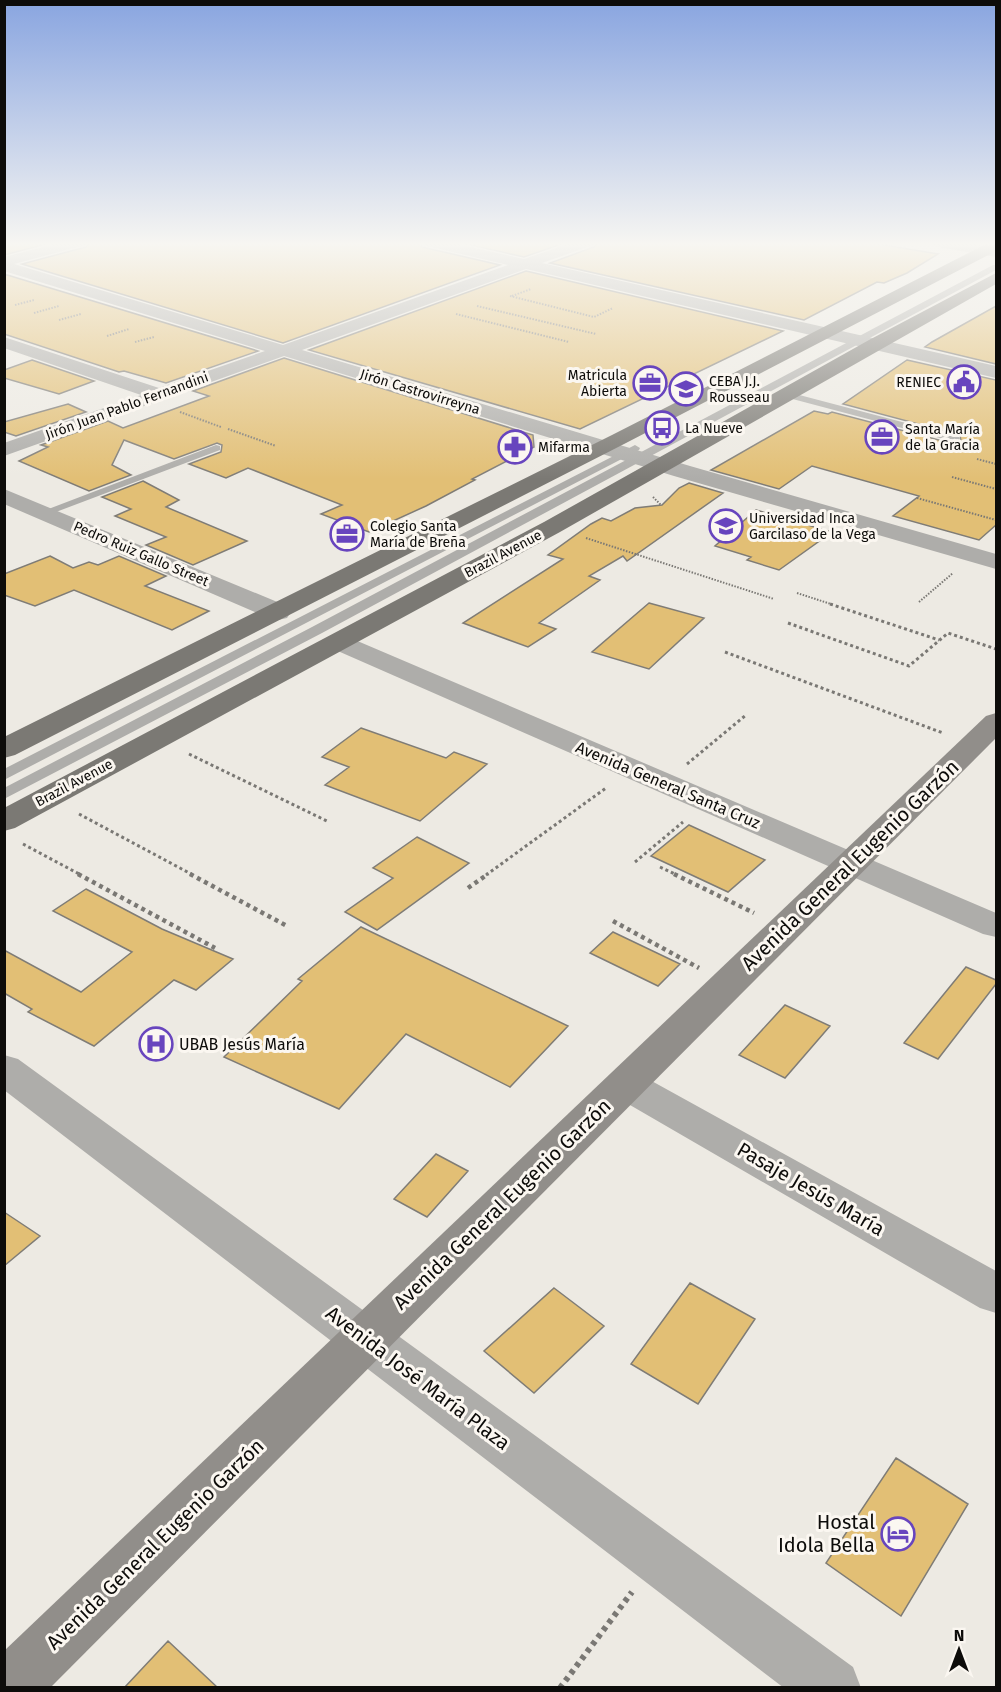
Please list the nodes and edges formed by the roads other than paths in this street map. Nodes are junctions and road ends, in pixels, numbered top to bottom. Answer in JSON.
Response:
{"nodes":[{"id":1,"x":187,"y":321,"type":"edge"},
{"id":2,"x":366,"y":321,"type":"edge"},
{"id":3,"x":772,"y":321,"type":"edge"},
{"id":4,"x":849,"y":321,"type":"edge"},
{"id":5,"x":890,"y":321,"type":"edge"},
{"id":6,"x":897,"y":321,"type":"edge"},
{"id":7,"x":903,"y":321,"type":"edge"},
{"id":8,"x":824,"y":333,"type":"junction"},
{"id":9,"x":860,"y":341,"type":"junction"},
{"id":10,"x":4,"y":342,"type":"edge"},
{"id":11,"x":284,"y":350,"type":"junction"},
{"id":12,"x":996,"y":372,"type":"edge"},
{"id":13,"x":788,"y":395,"type":"junction"},
{"id":14,"x":150,"y":397,"type":"junction"},
{"id":15,"x":955,"y":439,"type":"dead end"},
{"id":16,"x":216,"y":448,"type":"dead end"},
{"id":17,"x":4,"y":450,"type":"edge"},
{"id":18,"x":633,"y":456,"type":"junction"},
{"id":19,"x":4,"y":496,"type":"edge"},
{"id":20,"x":44,"y":513,"type":"junction"},
{"id":21,"x":985,"y":559,"type":"edge"},
{"id":22,"x":278,"y":612,"type":"junction"},
{"id":23,"x":341,"y":642,"type":"junction"},
{"id":24,"x":996,"y":722,"type":"edge"},
{"id":25,"x":4,"y":749,"type":"edge"},
{"id":26,"x":4,"y":775,"type":"edge"},
{"id":27,"x":4,"y":794,"type":"edge"},
{"id":28,"x":10,"y":830,"type":"edge"},
{"id":29,"x":851,"y":864,"type":"junction"},
{"id":30,"x":996,"y":926,"type":"edge"},
{"id":31,"x":4,"y":1069,"type":"edge"},
{"id":32,"x":625,"y":1084,"type":"junction"},
{"id":33,"x":996,"y":1294,"type":"edge"},
{"id":34,"x":365,"y":1339,"type":"junction"},
{"id":35,"x":8,"y":1688,"type":"edge"},
{"id":36,"x":832,"y":1688,"type":"edge"}],
"edges":[{"from":1,"to":11,"type":"street","name":"Jirón Castrovirreyna"},
{"from":2,"to":11,"type":"street","name":"Jirón Juan Pablo Fernandini"},
{"from":3,"to":8,"type":"street"},
{"from":4,"to":8,"type":"main road","name":"Brazil Avenue"},
{"from":5,"to":9,"type":"lane","name":"Brazil Avenue"},
{"from":6,"to":9,"type":"lane","name":"Brazil Avenue"},
{"from":7,"to":9,"type":"main road","name":"Brazil Avenue"},
{"from":8,"to":9,"type":"street"},
{"from":8,"to":18,"type":"main road","name":"Brazil Avenue"},
{"from":9,"to":12,"type":"street"},
{"from":9,"to":13,"type":"main road","name":"Brazil Avenue"},
{"from":9,"to":18,"type":"lane","name":"Brazil Avenue"},
{"from":10,"to":14,"type":"street"},
{"from":11,"to":14,"type":"street","name":"Jirón Juan Pablo Fernandini"},
{"from":11,"to":18,"type":"street","name":"Jirón Castrovirreyna"},
{"from":13,"to":15,"type":"lane"},
{"from":13,"to":18,"type":"main road","name":"Brazil Avenue"},
{"from":14,"to":17,"type":"street","name":"Jirón Juan Pablo Fernandini"},
{"from":16,"to":20,"type":"lane"},
{"from":18,"to":21,"type":"street","name":"Jirón Castrovirreyna"},
{"from":18,"to":22,"type":"main road","name":"Brazil Avenue"},
{"from":18,"to":23,"type":"main road","name":"Brazil Avenue"},
{"from":18,"to":26,"type":"lane","name":"Brazil Avenue"},
{"from":18,"to":27,"type":"lane","name":"Brazil Avenue"},
{"from":19,"to":20,"type":"street","name":"Pedro Ruiz Gallo Street"},
{"from":20,"to":22,"type":"street","name":"Pedro Ruiz Gallo Street"},
{"from":22,"to":25,"type":"main road","name":"Brazil Avenue"},
{"from":23,"to":28,"type":"main road","name":"Brazil Avenue"},
{"from":23,"to":29,"type":"street","name":"Avenida General Santa Cruz"},
{"from":24,"to":29,"type":"main road","name":"Avenida General Eugenio Garzón"},
{"from":29,"to":30,"type":"street","name":"Avenida General Santa Cruz"},
{"from":29,"to":32,"type":"main road","name":"Avenida General Eugenio Garzón"},
{"from":31,"to":34,"type":"street","name":"Avenida José María Plaza"},
{"from":32,"to":33,"type":"street","name":"Pasaje Jesús María"},
{"from":32,"to":34,"type":"main road","name":"Avenida General Eugenio Garzón"},
{"from":34,"to":35,"type":"main road","name":"Avenida General Eugenio Garzón"},
{"from":34,"to":36,"type":"street","name":"Avenida José María Plaza"}]}
